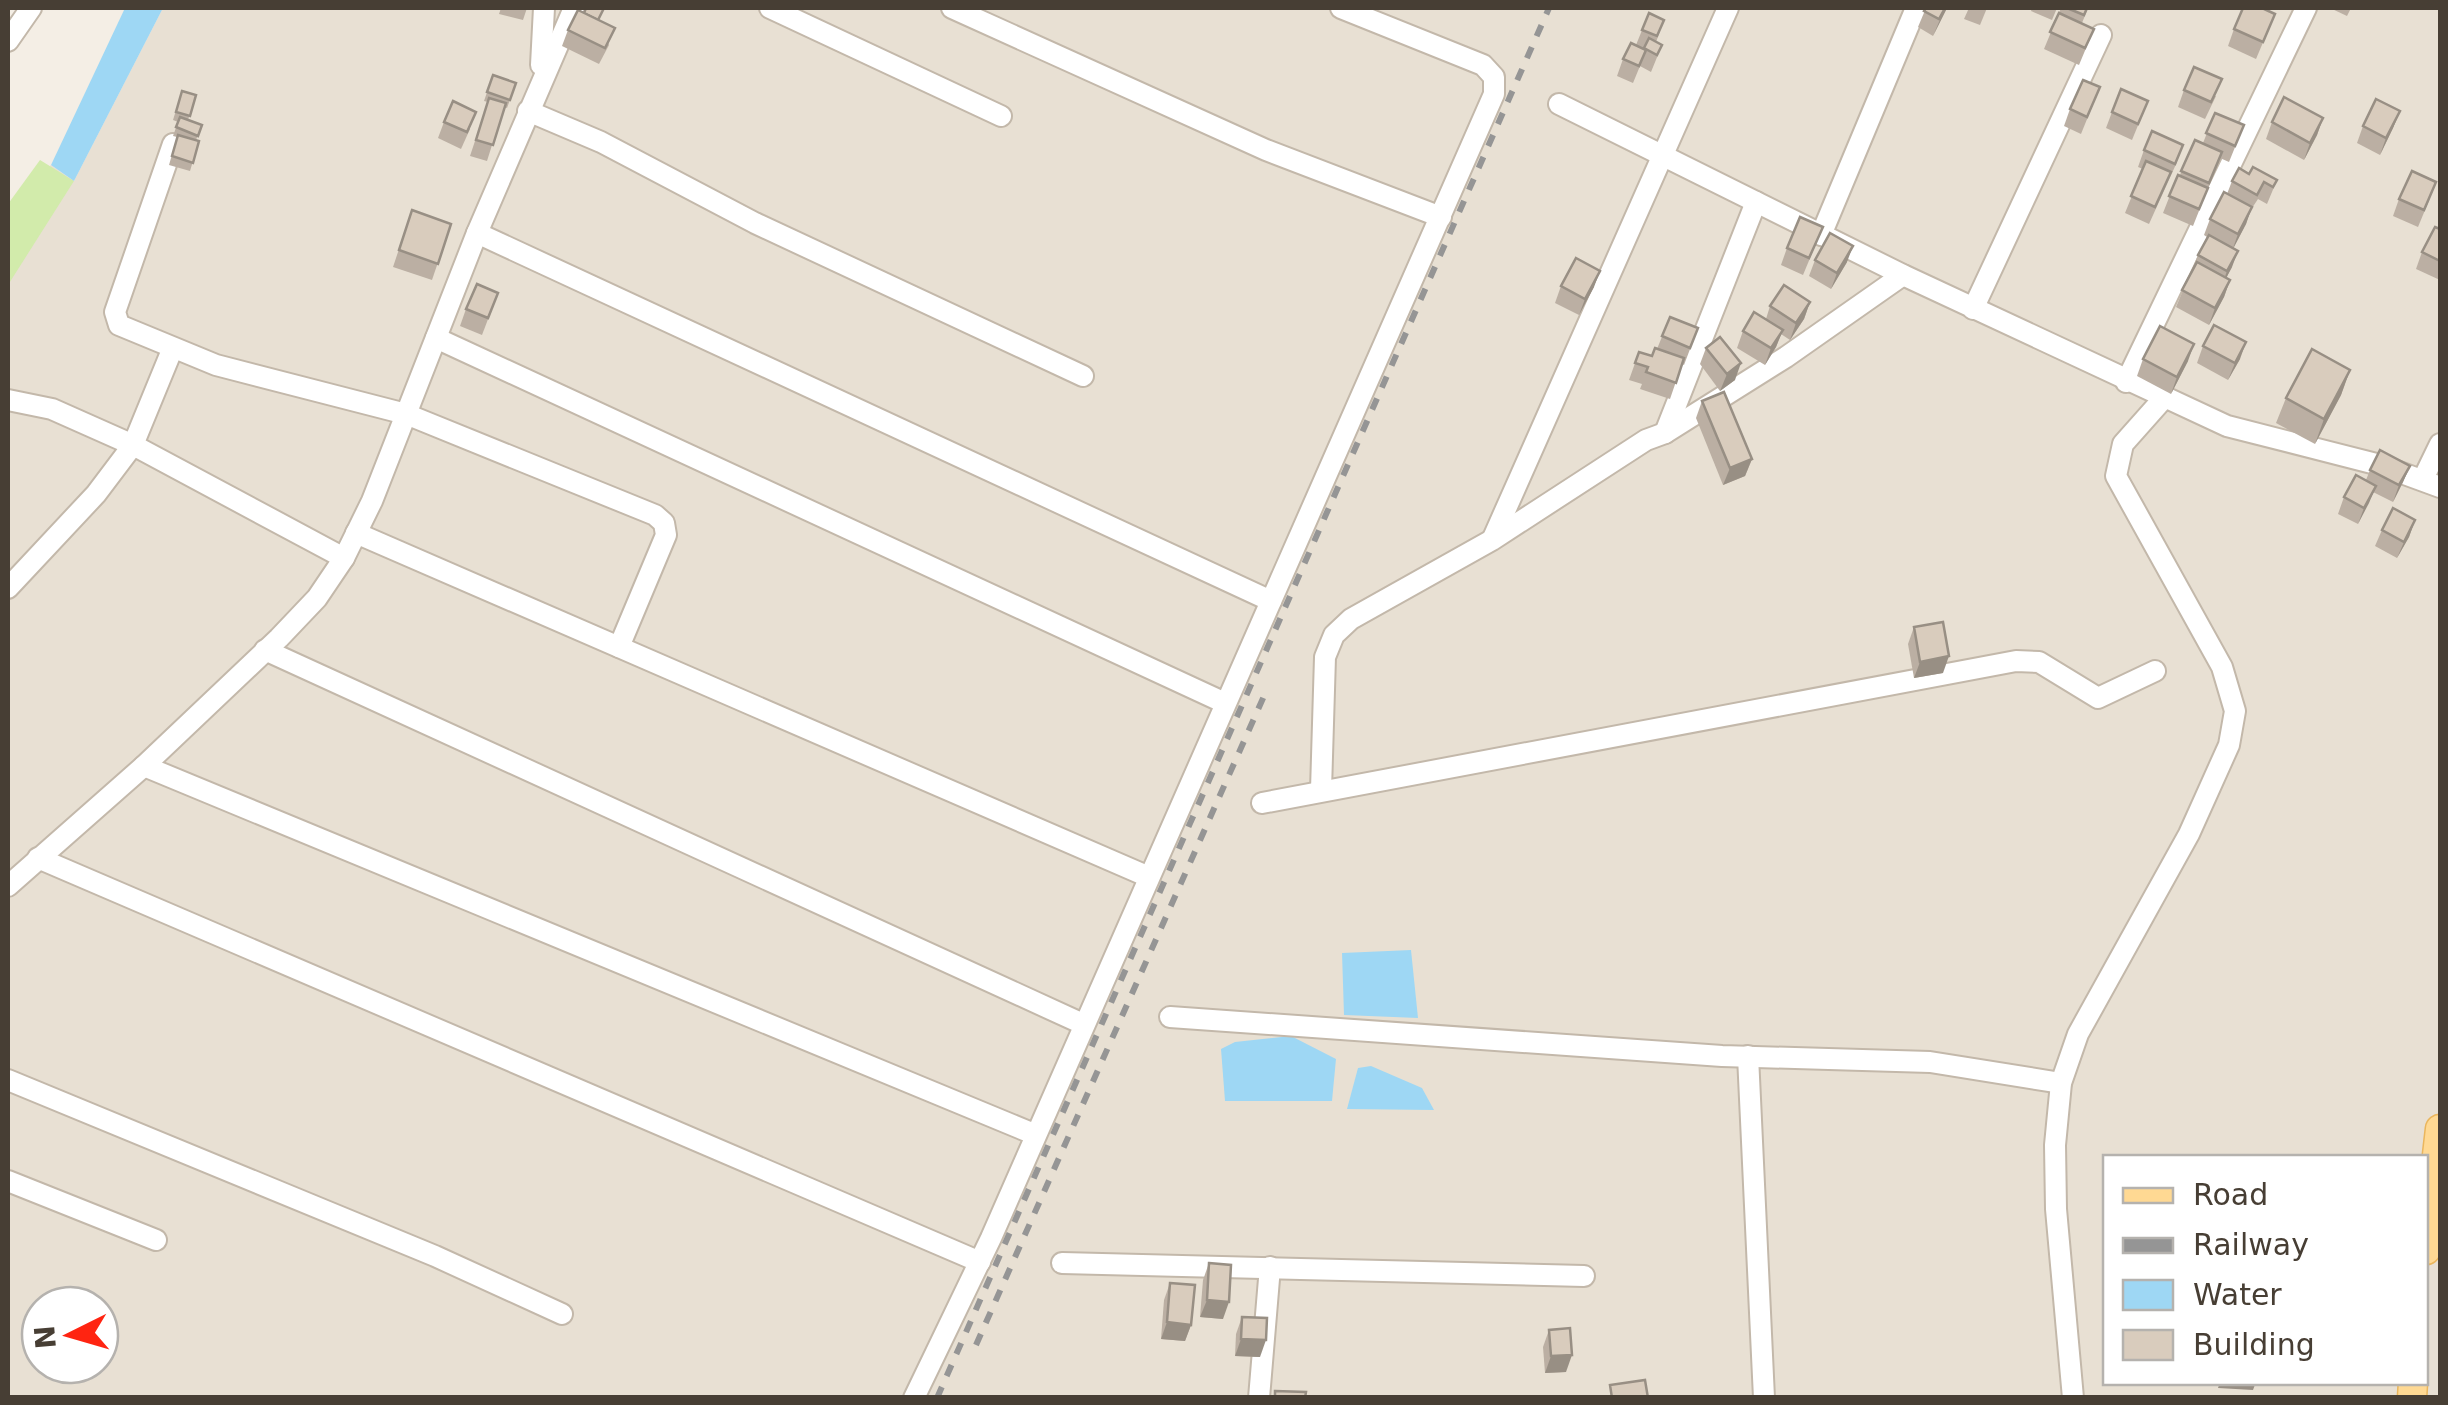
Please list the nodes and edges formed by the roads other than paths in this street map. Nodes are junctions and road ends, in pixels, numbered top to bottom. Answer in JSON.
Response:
{"nodes":[{"id":1,"x":31,"y":8,"type":"edge"},
{"id":2,"x":544,"y":8,"type":"edge"},
{"id":3,"x":574,"y":8,"type":"edge"},
{"id":4,"x":770,"y":8,"type":"edge"},
{"id":5,"x":952,"y":8,"type":"edge"},
{"id":6,"x":1345,"y":8,"type":"edge"},
{"id":7,"x":1728,"y":8,"type":"edge"},
{"id":8,"x":1916,"y":8,"type":"edge"},
{"id":9,"x":2306,"y":8,"type":"edge"},
{"id":10,"x":2101,"y":35,"type":"dead end"},
{"id":11,"x":8,"y":41,"type":"edge"},
{"id":12,"x":541,"y":79,"type":"junction"},
{"id":13,"x":1559,"y":104,"type":"dead end"},
{"id":14,"x":528,"y":111,"type":"junction"},
{"id":15,"x":1001,"y":116,"type":"dead end"},
{"id":16,"x":173,"y":144,"type":"edge"},
{"id":17,"x":1663,"y":155,"type":"junction"},
{"id":18,"x":1756,"y":202,"type":"junction"},
{"id":19,"x":1440,"y":217,"type":"junction"},
{"id":20,"x":477,"y":233,"type":"junction"},
{"id":21,"x":1821,"y":235,"type":"junction"},
{"id":22,"x":1903,"y":275,"type":"junction"},
{"id":23,"x":1973,"y":308,"type":"junction"},
{"id":24,"x":436,"y":338,"type":"junction"},
{"id":25,"x":172,"y":350,"type":"junction"},
{"id":26,"x":1083,"y":376,"type":"dead end"},
{"id":27,"x":2126,"y":382,"type":"junction"},
{"id":28,"x":2163,"y":398,"type":"junction"},
{"id":29,"x":8,"y":400,"type":"edge"},
{"id":30,"x":406,"y":414,"type":"junction"},
{"id":31,"x":1665,"y":433,"type":"junction"},
{"id":32,"x":133,"y":444,"type":"junction"},
{"id":33,"x":2440,"y":444,"type":"edge"},
{"id":34,"x":2432,"y":483,"type":"edge"},
{"id":35,"x":356,"y":533,"type":"junction"},
{"id":36,"x":1492,"y":540,"type":"junction"},
{"id":37,"x":344,"y":558,"type":"junction"},
{"id":38,"x":8,"y":588,"type":"edge"},
{"id":39,"x":1271,"y":601,"type":"junction"},
{"id":40,"x":619,"y":647,"type":"junction"},
{"id":41,"x":265,"y":650,"type":"junction"},
{"id":42,"x":2155,"y":671,"type":"dead end"},
{"id":43,"x":1226,"y":703,"type":"junction"},
{"id":44,"x":144,"y":766,"type":"junction"},
{"id":45,"x":1321,"y":790,"type":"junction"},
{"id":46,"x":1262,"y":803,"type":"dead end"},
{"id":47,"x":38,"y":858,"type":"junction"},
{"id":48,"x":1148,"y":877,"type":"junction"},
{"id":49,"x":8,"y":886,"type":"edge"},
{"id":50,"x":1170,"y":1017,"type":"dead end"},
{"id":51,"x":1083,"y":1024,"type":"junction"},
{"id":52,"x":1748,"y":1056,"type":"junction"},
{"id":53,"x":8,"y":1080,"type":"edge"},
{"id":54,"x":2061,"y":1083,"type":"junction"},
{"id":55,"x":2440,"y":1129,"type":"edge"},
{"id":56,"x":1034,"y":1134,"type":"junction"},
{"id":57,"x":8,"y":1181,"type":"edge"},
{"id":58,"x":2434,"y":1215,"type":"edge"},
{"id":59,"x":156,"y":1240,"type":"dead end"},
{"id":60,"x":2428,"y":1241,"type":"edge"},
{"id":61,"x":980,"y":1262,"type":"junction"},
{"id":62,"x":1062,"y":1262,"type":"dead end"},
{"id":63,"x":1270,"y":1267,"type":"junction"},
{"id":64,"x":1584,"y":1276,"type":"dead end"},
{"id":65,"x":562,"y":1314,"type":"dead end"},
{"id":66,"x":914,"y":1398,"type":"edge"},
{"id":67,"x":1259,"y":1398,"type":"edge"},
{"id":68,"x":1764,"y":1398,"type":"edge"},
{"id":69,"x":2073,"y":1398,"type":"edge"}],
"edges":[{"from":1,"to":11,"type":"street"},
{"from":2,"to":12,"type":"street"},
{"from":3,"to":12,"type":"street"},
{"from":4,"to":15,"type":"street"},
{"from":5,"to":19,"type":"street"},
{"from":6,"to":19,"type":"street"},
{"from":7,"to":17,"type":"street"},
{"from":8,"to":21,"type":"street"},
{"from":9,"to":27,"type":"street"},
{"from":10,"to":23,"type":"street"},
{"from":12,"to":14,"type":"street"},
{"from":13,"to":17,"type":"street"},
{"from":14,"to":20,"type":"street"},
{"from":14,"to":26,"type":"street"},
{"from":16,"to":25,"type":"street"},
{"from":17,"to":18,"type":"street"},
{"from":17,"to":36,"type":"street"},
{"from":18,"to":21,"type":"street"},
{"from":18,"to":31,"type":"street"},
{"from":19,"to":39,"type":"street"},
{"from":20,"to":24,"type":"street"},
{"from":20,"to":39,"type":"street"},
{"from":21,"to":22,"type":"street"},
{"from":22,"to":23,"type":"street"},
{"from":22,"to":31,"type":"street"},
{"from":23,"to":27,"type":"street"},
{"from":24,"to":30,"type":"street"},
{"from":24,"to":43,"type":"street"},
{"from":25,"to":30,"type":"street"},
{"from":25,"to":32,"type":"street"},
{"from":27,"to":28,"type":"street"},
{"from":28,"to":34,"type":"street"},
{"from":28,"to":54,"type":"street"},
{"from":29,"to":32,"type":"street"},
{"from":30,"to":35,"type":"street"},
{"from":30,"to":40,"type":"street"},
{"from":31,"to":36,"type":"street"},
{"from":32,"to":37,"type":"street"},
{"from":32,"to":38,"type":"street"},
{"from":33,"to":34,"type":"street"},
{"from":35,"to":37,"type":"street"},
{"from":35,"to":40,"type":"street"},
{"from":36,"to":45,"type":"street"},
{"from":37,"to":41,"type":"street"},
{"from":39,"to":43,"type":"street"},
{"from":40,"to":48,"type":"street"},
{"from":41,"to":44,"type":"street"},
{"from":41,"to":51,"type":"street"},
{"from":42,"to":45,"type":"street"},
{"from":43,"to":48,"type":"street"},
{"from":44,"to":47,"type":"street"},
{"from":44,"to":56,"type":"street"},
{"from":45,"to":46,"type":"street"},
{"from":47,"to":49,"type":"street"},
{"from":47,"to":61,"type":"street"},
{"from":48,"to":51,"type":"street"},
{"from":50,"to":52,"type":"street"},
{"from":51,"to":56,"type":"street"},
{"from":52,"to":54,"type":"street"},
{"from":52,"to":68,"type":"street"},
{"from":53,"to":65,"type":"street"},
{"from":54,"to":69,"type":"street"},
{"from":55,"to":58,"type":"main road"},
{"from":56,"to":61,"type":"street"},
{"from":57,"to":59,"type":"street"},
{"from":58,"to":60,"type":"main road"},
{"from":61,"to":66,"type":"street"},
{"from":62,"to":63,"type":"street"},
{"from":63,"to":64,"type":"street"},
{"from":63,"to":67,"type":"street"}]}
